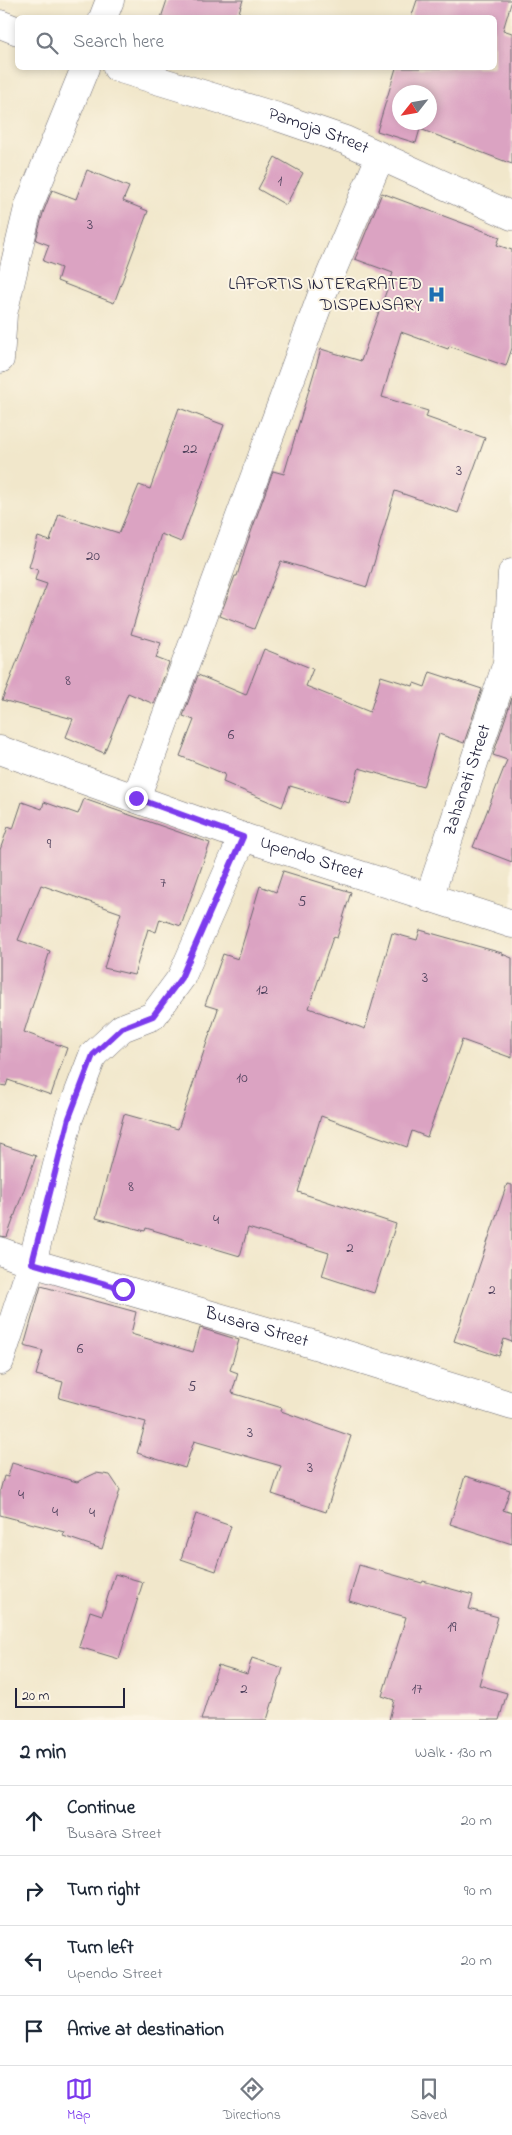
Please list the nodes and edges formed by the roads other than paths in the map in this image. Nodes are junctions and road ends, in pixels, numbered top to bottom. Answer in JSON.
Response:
{"nodes":[{"id":1,"x":110,"y":0,"type":"edge"},
{"id":2,"x":104,"y":15,"type":"edge"},
{"id":3,"x":0,"y":24,"type":"edge"},
{"id":4,"x":15,"y":30,"type":"edge"},
{"id":5,"x":84,"y":70,"type":"edge"},
{"id":6,"x":124,"y":70,"type":"edge"},
{"id":7,"x":380,"y":157,"type":"junction"},
{"id":8,"x":512,"y":216,"type":"edge"},
{"id":9,"x":0,"y":359,"type":"edge"},
{"id":10,"x":512,"y":572,"type":"edge"},
{"id":11,"x":0,"y":750,"type":"edge"},
{"id":12,"x":136,"y":798,"type":"junction"},
{"id":13,"x":243,"y":837,"type":"junction"},
{"id":14,"x":428,"y":898,"type":"junction"},
{"id":15,"x":512,"y":924,"type":"edge"},
{"id":16,"x":0,"y":1251,"type":"edge"},
{"id":17,"x":32,"y":1263,"type":"junction"},
{"id":18,"x":0,"y":1361,"type":"edge"},
{"id":19,"x":512,"y":1406,"type":"edge"}],
"edges":[{"from":1,"to":2,"type":"street"},
{"from":3,"to":4,"type":"street"},
{"from":5,"to":9,"type":"street"},
{"from":6,"to":7,"type":"street","name":"Pamoja Street"},
{"from":7,"to":8,"type":"street","name":"Pamoja Street"},
{"from":7,"to":12,"type":"street"},
{"from":10,"to":14,"type":"street","name":"Zahanati Street"},
{"from":11,"to":12,"type":"street","name":"Upendo Street"},
{"from":12,"to":13,"type":"street","name":"Upendo Street"},
{"from":13,"to":14,"type":"street","name":"Upendo Street"},
{"from":13,"to":17,"type":"street"},
{"from":14,"to":15,"type":"street","name":"Upendo Street"},
{"from":16,"to":17,"type":"street","name":"Busara Street"},
{"from":17,"to":18,"type":"street"},
{"from":17,"to":19,"type":"street","name":"Busara Street"}]}
